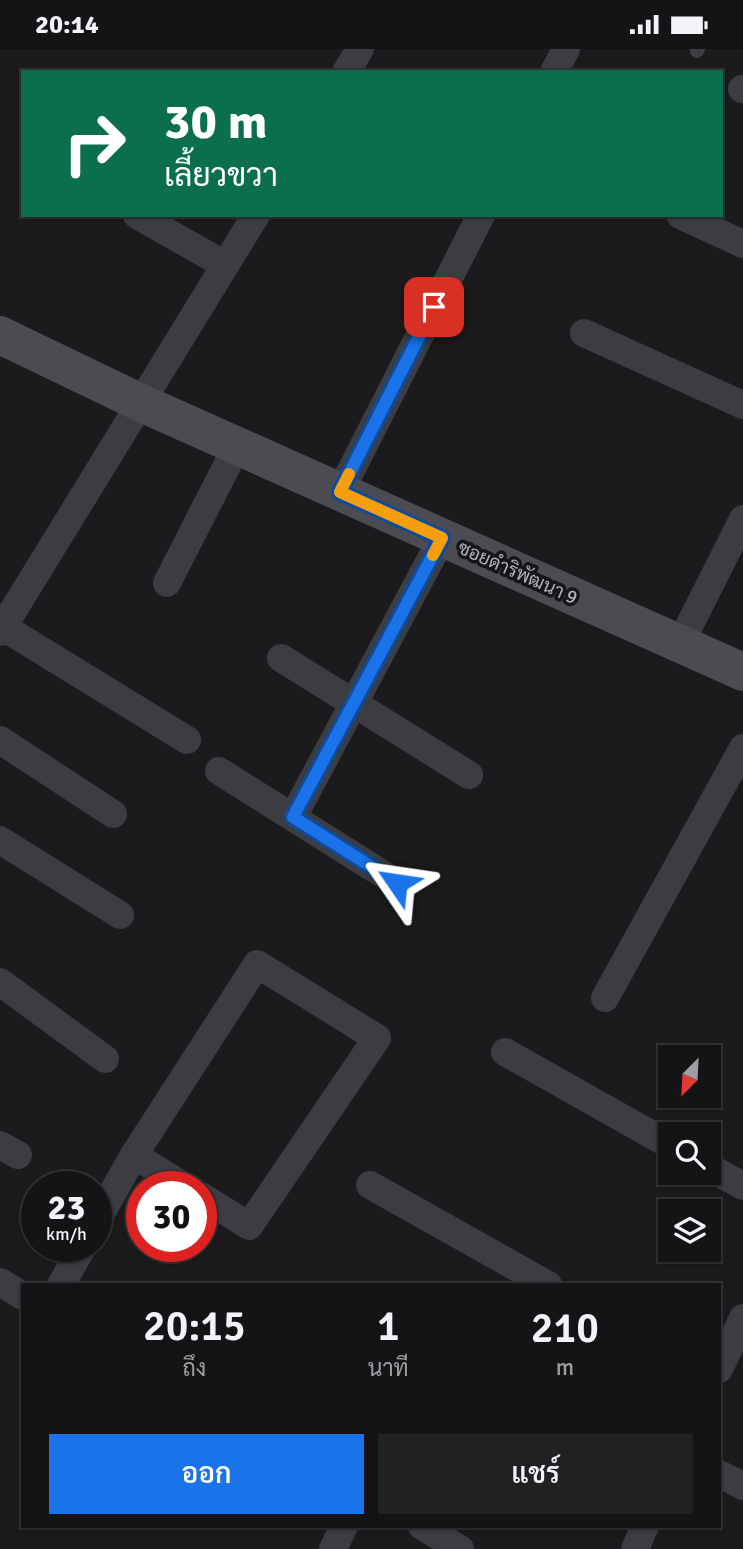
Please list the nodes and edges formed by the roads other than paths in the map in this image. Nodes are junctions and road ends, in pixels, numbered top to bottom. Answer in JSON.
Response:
{"nodes":[{"id":1,"x":360,"y":49,"type":"edge"},
{"id":2,"x":566,"y":49,"type":"edge"},
{"id":3,"x":347,"y":70,"type":"edge"},
{"id":4,"x":555,"y":70,"type":"edge"},
{"id":5,"x":140,"y":217,"type":"edge"},
{"id":6,"x":255,"y":217,"type":"edge"},
{"id":7,"x":480,"y":217,"type":"edge"},
{"id":8,"x":684,"y":217,"type":"edge"},
{"id":9,"x":743,"y":244,"type":"edge"},
{"id":10,"x":225,"y":265,"type":"junction"},
{"id":11,"x":584,"y":333,"type":"dead end"},
{"id":12,"x":0,"y":335,"type":"edge"},
{"id":13,"x":139,"y":402,"type":"junction"},
{"id":14,"x":743,"y":405,"type":"edge"},
{"id":15,"x":237,"y":446,"type":"junction"},
{"id":16,"x":340,"y":492,"type":"junction"},
{"id":17,"x":743,"y":519,"type":"edge"},
{"id":18,"x":442,"y":538,"type":"junction"},
{"id":19,"x":167,"y":583,"type":"dead end"},
{"id":20,"x":1,"y":630,"type":"edge"},
{"id":21,"x":680,"y":644,"type":"junction"},
{"id":22,"x":281,"y":658,"type":"dead end"},
{"id":23,"x":743,"y":672,"type":"edge"},
{"id":24,"x":355,"y":705,"type":"junction"},
{"id":25,"x":0,"y":740,"type":"edge"},
{"id":26,"x":187,"y":740,"type":"dead end"},
{"id":27,"x":743,"y":748,"type":"edge"},
{"id":28,"x":219,"y":771,"type":"dead end"},
{"id":29,"x":469,"y":775,"type":"dead end"},
{"id":30,"x":113,"y":814,"type":"dead end"},
{"id":31,"x":293,"y":817,"type":"junction"},
{"id":32,"x":0,"y":840,"type":"edge"},
{"id":33,"x":397,"y":883,"type":"dead end"},
{"id":34,"x":120,"y":915,"type":"dead end"},
{"id":35,"x":0,"y":982,"type":"edge"},
{"id":36,"x":605,"y":998,"type":"dead end"},
{"id":37,"x":505,"y":1052,"type":"dead end"},
{"id":38,"x":106,"y":1059,"type":"dead end"},
{"id":39,"x":658,"y":1138,"type":"edge"},
{"id":40,"x":134,"y":1155,"type":"junction"},
{"id":41,"x":160,"y":1171,"type":"edge"},
{"id":42,"x":721,"y":1174,"type":"edge"},
{"id":43,"x":370,"y":1185,"type":"dead end"},
{"id":44,"x":743,"y":1186,"type":"edge"},
{"id":45,"x":112,"y":1194,"type":"edge"},
{"id":46,"x":217,"y":1206,"type":"edge"},
{"id":47,"x":74,"y":1262,"type":"edge"},
{"id":48,"x":0,"y":1282,"type":"edge"},
{"id":49,"x":62,"y":1283,"type":"edge"},
{"id":50,"x":544,"y":1283,"type":"edge"},
{"id":51,"x":21,"y":1295,"type":"edge"},
{"id":52,"x":740,"y":1333,"type":"edge"},
{"id":53,"x":721,"y":1366,"type":"edge"},
{"id":54,"x":721,"y":1475,"type":"edge"},
{"id":55,"x":743,"y":1486,"type":"edge"},
{"id":56,"x":343,"y":1528,"type":"edge"},
{"id":57,"x":425,"y":1528,"type":"edge"},
{"id":58,"x":644,"y":1528,"type":"edge"},
{"id":59,"x":333,"y":1549,"type":"edge"},
{"id":60,"x":460,"y":1549,"type":"edge"},
{"id":61,"x":635,"y":1549,"type":"edge"}],
"edges":[{"from":1,"to":3,"type":"street"},
{"from":2,"to":4,"type":"street"},
{"from":5,"to":10,"type":"street"},
{"from":6,"to":10,"type":"street"},
{"from":7,"to":16,"type":"street"},
{"from":8,"to":9,"type":"street"},
{"from":10,"to":13,"type":"street"},
{"from":11,"to":14,"type":"street"},
{"from":12,"to":13,"type":"street","name":"ซอยดำริพัฒนา 9"},
{"from":13,"to":15,"type":"street","name":"ซอยดำริพัฒนา 9"},
{"from":13,"to":20,"type":"street"},
{"from":15,"to":16,"type":"street","name":"ซอยดำริพัฒนา 9"},
{"from":15,"to":19,"type":"street"},
{"from":16,"to":18,"type":"street","name":"ซอยดำริพัฒนา 9"},
{"from":17,"to":21,"type":"street"},
{"from":18,"to":21,"type":"street","name":"ซอยดำริพัฒนา 9"},
{"from":18,"to":24,"type":"street"},
{"from":20,"to":26,"type":"street"},
{"from":21,"to":23,"type":"street","name":"ซอยดำริพัฒนา 9"},
{"from":22,"to":24,"type":"street"},
{"from":24,"to":29,"type":"street"},
{"from":24,"to":31,"type":"street"},
{"from":25,"to":30,"type":"street"},
{"from":27,"to":36,"type":"street"},
{"from":28,"to":31,"type":"street"},
{"from":31,"to":33,"type":"street"},
{"from":32,"to":34,"type":"street"},
{"from":35,"to":38,"type":"street"},
{"from":37,"to":39,"type":"street"},
{"from":40,"to":41,"type":"street"},
{"from":40,"to":45,"type":"street"},
{"from":40,"to":46,"type":"street"},
{"from":42,"to":44,"type":"street"},
{"from":43,"to":50,"type":"street"},
{"from":47,"to":49,"type":"street"},
{"from":48,"to":51,"type":"street"},
{"from":52,"to":53,"type":"street"},
{"from":54,"to":55,"type":"street"},
{"from":56,"to":59,"type":"street"},
{"from":57,"to":60,"type":"street"},
{"from":58,"to":61,"type":"street"}]}
